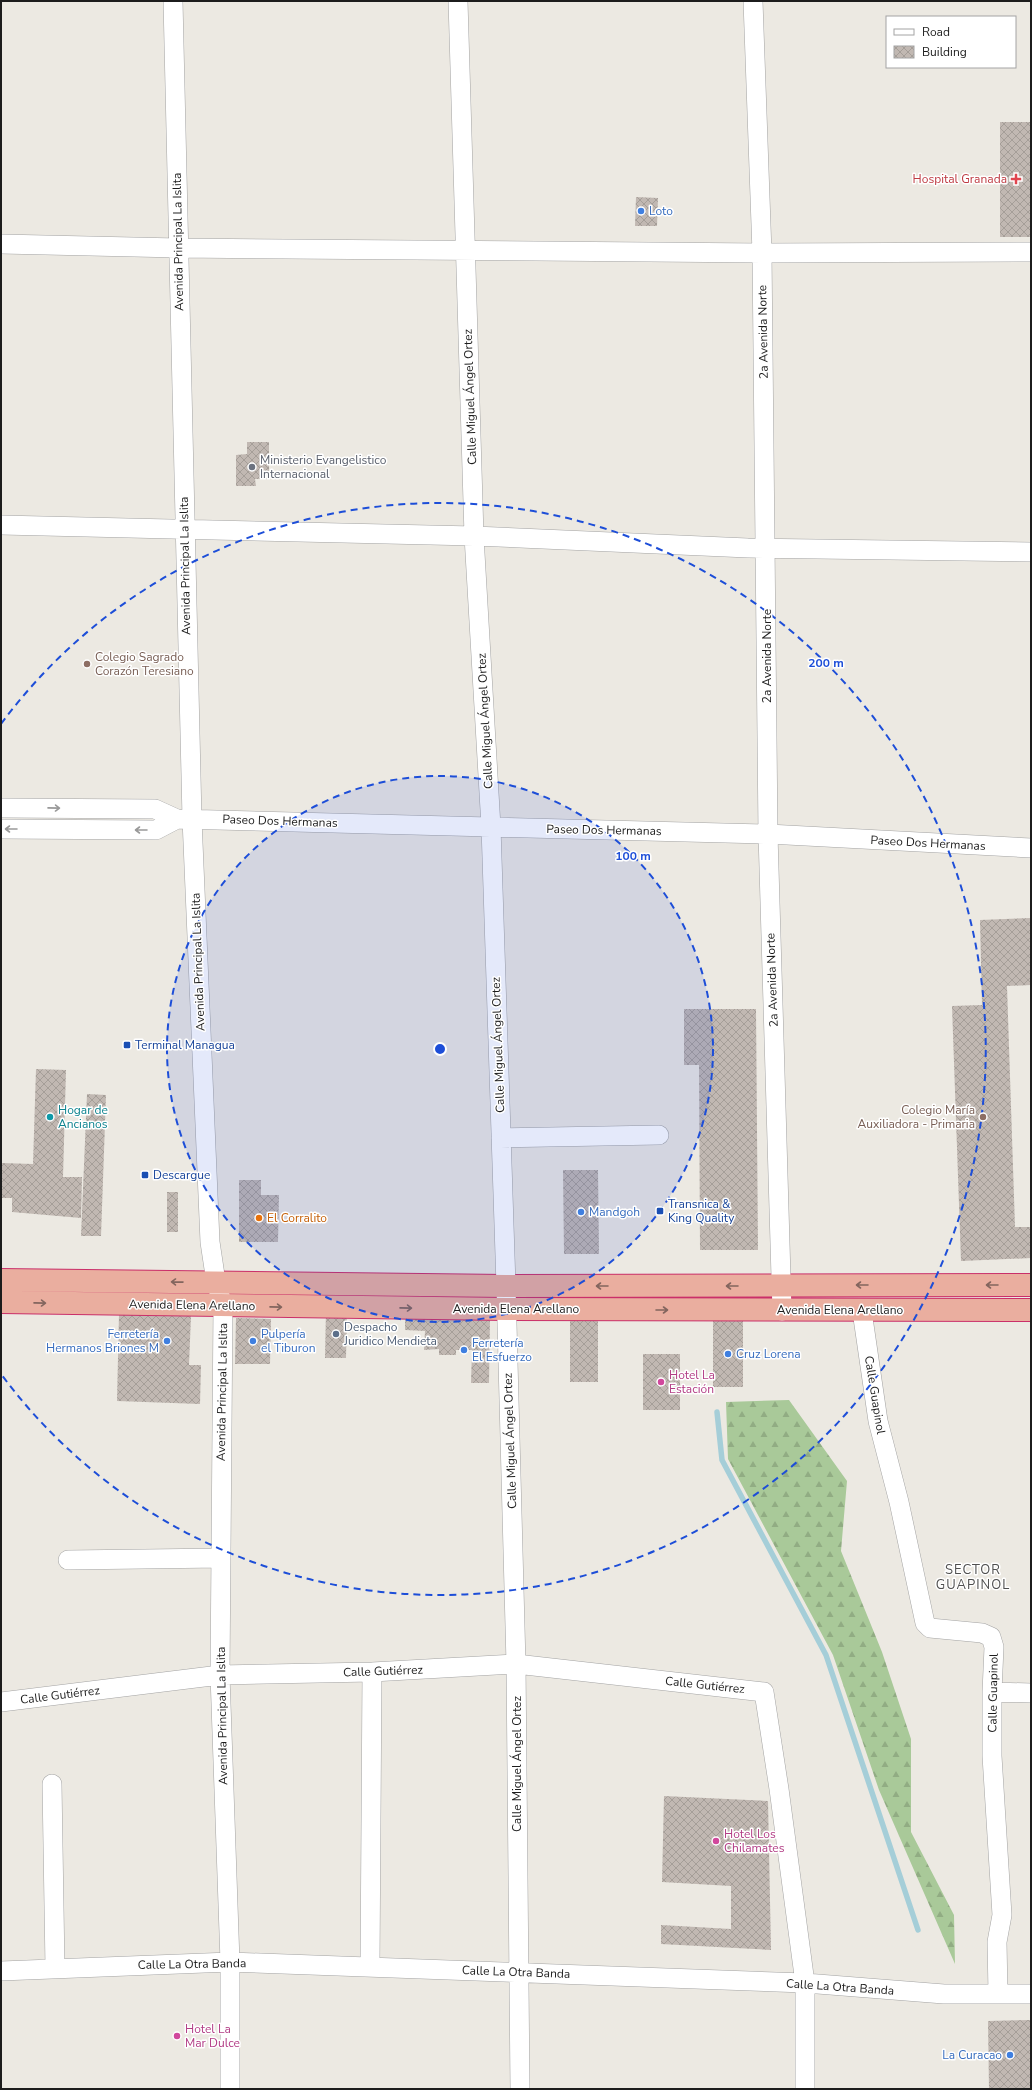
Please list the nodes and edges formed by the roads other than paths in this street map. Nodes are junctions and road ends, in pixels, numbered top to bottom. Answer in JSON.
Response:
{"nodes":[{"id":1,"x":173,"y":1,"type":"edge"},
{"id":2,"x":458,"y":1,"type":"edge"},
{"id":3,"x":752,"y":1,"type":"edge"},
{"id":4,"x":1,"y":244,"type":"edge"},
{"id":5,"x":178,"y":248,"type":"junction"},
{"id":6,"x":466,"y":249,"type":"junction"},
{"id":7,"x":1031,"y":252,"type":"edge"},
{"id":8,"x":762,"y":253,"type":"junction"},
{"id":9,"x":1,"y":526,"type":"edge"},
{"id":10,"x":184,"y":529,"type":"junction"},
{"id":11,"x":474,"y":536,"type":"junction"},
{"id":12,"x":766,"y":548,"type":"junction"},
{"id":13,"x":1031,"y":552,"type":"edge"},
{"id":14,"x":1,"y":808,"type":"edge"},
{"id":15,"x":185,"y":819,"type":"junction"},
{"id":16,"x":491,"y":828,"type":"junction"},
{"id":17,"x":1,"y":829,"type":"edge"},
{"id":18,"x":768,"y":834,"type":"junction"},
{"id":19,"x":1031,"y":848,"type":"edge"},
{"id":20,"x":659,"y":1135,"type":"dead end"},
{"id":21,"x":501,"y":1138,"type":"junction"},
{"id":22,"x":1,"y":1280,"type":"edge"},
{"id":23,"x":216,"y":1282,"type":"junction"},
{"id":24,"x":353,"y":1284,"type":"junction"},
{"id":25,"x":935,"y":1285,"type":"junction"},
{"id":26,"x":1031,"y":1285,"type":"edge"},
{"id":27,"x":506,"y":1286,"type":"junction"},
{"id":28,"x":640,"y":1286,"type":"junction"},
{"id":29,"x":782,"y":1286,"type":"junction"},
{"id":30,"x":1,"y":1302,"type":"edge"},
{"id":31,"x":223,"y":1306,"type":"junction"},
{"id":32,"x":353,"y":1308,"type":"junction"},
{"id":33,"x":506,"y":1309,"type":"junction"},
{"id":34,"x":641,"y":1310,"type":"junction"},
{"id":35,"x":935,"y":1310,"type":"junction"},
{"id":36,"x":1031,"y":1310,"type":"edge"},
{"id":37,"x":782,"y":1311,"type":"junction"},
{"id":38,"x":862,"y":1311,"type":"junction"},
{"id":39,"x":221,"y":1558,"type":"junction"},
{"id":40,"x":68,"y":1560,"type":"dead end"},
{"id":41,"x":516,"y":1664,"type":"junction"},
{"id":42,"x":372,"y":1672,"type":"junction"},
{"id":43,"x":220,"y":1675,"type":"junction"},
{"id":44,"x":992,"y":1692,"type":"junction"},
{"id":45,"x":1031,"y":1693,"type":"edge"},
{"id":46,"x":1,"y":1702,"type":"edge"},
{"id":47,"x":52,"y":1784,"type":"dead end"},
{"id":48,"x":230,"y":1962,"type":"junction"},
{"id":49,"x":370,"y":1967,"type":"junction"},
{"id":50,"x":55,"y":1968,"type":"junction"},
{"id":51,"x":1,"y":1971,"type":"edge"},
{"id":52,"x":518,"y":1972,"type":"junction"},
{"id":53,"x":804,"y":1983,"type":"junction"},
{"id":54,"x":998,"y":1993,"type":"junction"},
{"id":55,"x":1031,"y":1994,"type":"edge"},
{"id":56,"x":230,"y":2089,"type":"edge"},
{"id":57,"x":520,"y":2089,"type":"edge"},
{"id":58,"x":805,"y":2089,"type":"edge"}],
"edges":[{"from":1,"to":5,"type":"street","name":"Avenida Principal La Islita"},
{"from":2,"to":6,"type":"street","name":"Calle Miguel Ángel Ortez"},
{"from":3,"to":8,"type":"street","name":"2a Avenida Norte"},
{"from":4,"to":5,"type":"street"},
{"from":5,"to":6,"type":"street"},
{"from":5,"to":10,"type":"street","name":"Avenida Principal La Islita"},
{"from":6,"to":8,"type":"street"},
{"from":6,"to":11,"type":"street","name":"Calle Miguel Ángel Ortez"},
{"from":7,"to":8,"type":"street"},
{"from":8,"to":12,"type":"street","name":"2a Avenida Norte"},
{"from":9,"to":10,"type":"street"},
{"from":10,"to":11,"type":"street"},
{"from":10,"to":15,"type":"street","name":"Avenida Principal La Islita"},
{"from":11,"to":12,"type":"street"},
{"from":11,"to":16,"type":"street","name":"Calle Miguel Ángel Ortez"},
{"from":12,"to":13,"type":"street"},
{"from":12,"to":18,"type":"street","name":"2a Avenida Norte"},
{"from":14,"to":15,"type":"street","name":"Paseo Dos Hermanas","one_way":true},
{"from":15,"to":16,"type":"street","name":"Paseo Dos Hermanas"},
{"from":15,"to":17,"type":"street","name":"Paseo Dos Hermanas","one_way":true},
{"from":15,"to":23,"type":"street","name":"Avenida Principal La Islita"},
{"from":16,"to":18,"type":"street","name":"Paseo Dos Hermanas"},
{"from":16,"to":21,"type":"street","name":"Calle Miguel Ángel Ortez"},
{"from":18,"to":19,"type":"street","name":"Paseo Dos Hermanas"},
{"from":18,"to":29,"type":"street","name":"2a Avenida Norte"},
{"from":20,"to":21,"type":"street"},
{"from":21,"to":27,"type":"street","name":"Calle Miguel Ángel Ortez"},
{"from":23,"to":22,"type":"highway","name":"Avenida Elena Arellano","one_way":true},
{"from":22,"to":30,"type":"highway"},
{"from":23,"to":24,"type":"highway","name":"Avenida Elena Arellano"},
{"from":23,"to":31,"type":"street","name":"Avenida Principal La Islita"},
{"from":24,"to":27,"type":"highway","name":"Avenida Elena Arellano"},
{"from":24,"to":32,"type":"highway"},
{"from":26,"to":25,"type":"highway","name":"Avenida Elena Arellano","one_way":true},
{"from":25,"to":29,"type":"highway","name":"Avenida Elena Arellano","one_way":true},
{"from":25,"to":35,"type":"highway"},
{"from":28,"to":27,"type":"highway","name":"Avenida Elena Arellano","one_way":true},
{"from":27,"to":33,"type":"street","name":"Calle Miguel Ángel Ortez"},
{"from":29,"to":28,"type":"highway","name":"Avenida Elena Arellano","one_way":true},
{"from":28,"to":34,"type":"highway"},
{"from":29,"to":37,"type":"street","name":"2a Avenida Norte"},
{"from":30,"to":31,"type":"highway","name":"Avenida Elena Arellano","one_way":true},
{"from":31,"to":32,"type":"highway","name":"Avenida Elena Arellano","one_way":true},
{"from":31,"to":39,"type":"street","name":"Avenida Principal La Islita"},
{"from":32,"to":33,"type":"highway","name":"Avenida Elena Arellano","one_way":true},
{"from":33,"to":34,"type":"highway","name":"Avenida Elena Arellano"},
{"from":33,"to":41,"type":"street","name":"Calle Miguel Ángel Ortez"},
{"from":34,"to":37,"type":"highway","name":"Avenida Elena Arellano","one_way":true},
{"from":35,"to":36,"type":"highway","name":"Avenida Elena Arellano"},
{"from":35,"to":38,"type":"highway","name":"Avenida Elena Arellano"},
{"from":37,"to":38,"type":"highway","name":"Avenida Elena Arellano"},
{"from":38,"to":44,"type":"street","name":"Calle Guapinol"},
{"from":39,"to":40,"type":"street"},
{"from":39,"to":43,"type":"street","name":"Avenida Principal La Islita"},
{"from":41,"to":42,"type":"street","name":"Calle Gutiérrez"},
{"from":41,"to":52,"type":"street","name":"Calle Miguel Ángel Ortez"},
{"from":41,"to":53,"type":"street","name":"Calle Gutiérrez"},
{"from":42,"to":43,"type":"street","name":"Calle Gutiérrez"},
{"from":42,"to":49,"type":"street"},
{"from":43,"to":46,"type":"street","name":"Calle Gutiérrez"},
{"from":43,"to":48,"type":"street","name":"Avenida Principal La Islita"},
{"from":44,"to":45,"type":"street"},
{"from":44,"to":54,"type":"street","name":"Calle Guapinol"},
{"from":47,"to":50,"type":"street"},
{"from":48,"to":49,"type":"street","name":"Calle La Otra Banda"},
{"from":48,"to":50,"type":"street","name":"Calle La Otra Banda"},
{"from":48,"to":56,"type":"street","name":"Avenida Principal La Islita"},
{"from":49,"to":52,"type":"street","name":"Calle La Otra Banda"},
{"from":50,"to":51,"type":"street","name":"Calle La Otra Banda"},
{"from":52,"to":53,"type":"street","name":"Calle La Otra Banda"},
{"from":52,"to":57,"type":"street","name":"Calle Miguel Ángel Ortez"},
{"from":53,"to":54,"type":"street","name":"Calle La Otra Banda"},
{"from":53,"to":58,"type":"street"},
{"from":54,"to":55,"type":"street","name":"Calle La Otra Banda"}]}
